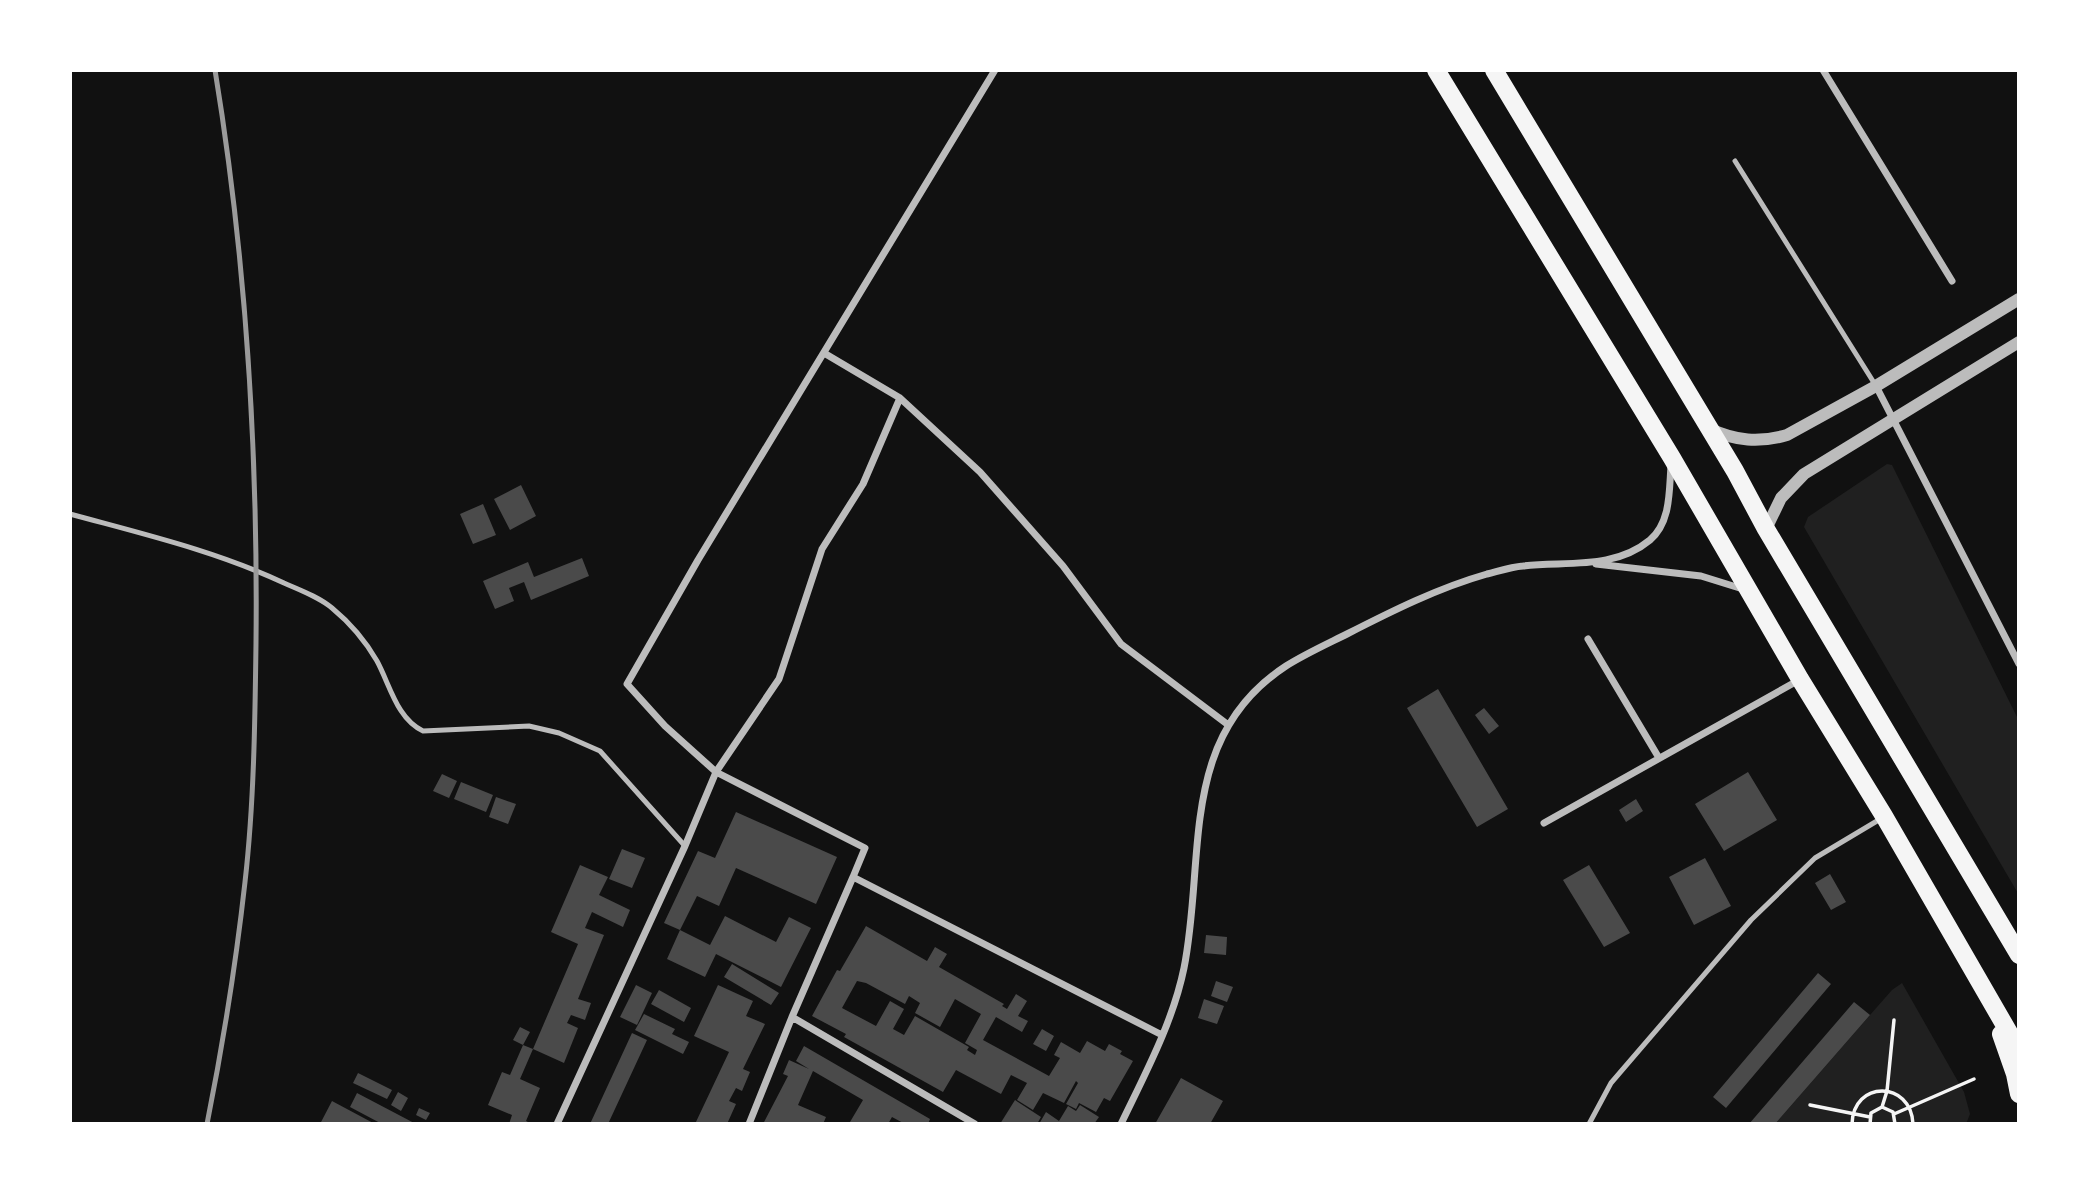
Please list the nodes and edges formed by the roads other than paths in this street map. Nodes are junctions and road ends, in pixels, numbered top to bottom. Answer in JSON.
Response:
{"nodes":[{"id":1,"x":995,"y":70,"type":"edge"},
{"id":2,"x":1436,"y":70,"type":"edge"},
{"id":3,"x":1494,"y":70,"type":"edge"},
{"id":4,"x":1823,"y":70,"type":"edge"},
{"id":5,"x":1735,"y":161,"type":"dead end"},
{"id":6,"x":1952,"y":281,"type":"dead end"},
{"id":7,"x":2019,"y":299,"type":"edge"},
{"id":8,"x":2019,"y":342,"type":"edge"},
{"id":9,"x":824,"y":353,"type":"junction"},
{"id":10,"x":1876,"y":386,"type":"junction"},
{"id":11,"x":900,"y":398,"type":"junction"},
{"id":12,"x":1894,"y":419,"type":"junction"},
{"id":13,"x":1710,"y":429,"type":"junction"},
{"id":14,"x":1672,"y":458,"type":"junction"},
{"id":15,"x":70,"y":514,"type":"edge"},
{"id":16,"x":1766,"y":529,"type":"junction"},
{"id":17,"x":1592,"y":563,"type":"junction"},
{"id":18,"x":1749,"y":592,"type":"junction"},
{"id":19,"x":1588,"y":639,"type":"dead end"},
{"id":20,"x":2019,"y":664,"type":"edge"},
{"id":21,"x":1800,"y":679,"type":"junction"},
{"id":22,"x":1227,"y":724,"type":"junction"},
{"id":23,"x":1659,"y":758,"type":"junction"},
{"id":24,"x":716,"y":772,"type":"junction"},
{"id":25,"x":1884,"y":816,"type":"junction"},
{"id":26,"x":1544,"y":822,"type":"dead end"},
{"id":27,"x":684,"y":846,"type":"junction"},
{"id":28,"x":853,"y":877,"type":"junction"},
{"id":29,"x":2019,"y":955,"type":"edge"},
{"id":30,"x":1987,"y":994,"type":"junction"},
{"id":31,"x":792,"y":1017,"type":"junction"},
{"id":32,"x":1162,"y":1035,"type":"junction"},
{"id":33,"x":2019,"y":1050,"type":"edge"},
{"id":34,"x":2019,"y":1094,"type":"edge"},
{"id":35,"x":557,"y":1124,"type":"edge"},
{"id":36,"x":749,"y":1124,"type":"edge"},
{"id":37,"x":975,"y":1124,"type":"edge"},
{"id":38,"x":1121,"y":1124,"type":"edge"},
{"id":39,"x":1589,"y":1124,"type":"edge"}],
"edges":[{"from":1,"to":9,"type":"street"},
{"from":2,"to":14,"type":"main road"},
{"from":3,"to":13,"type":"main road"},
{"from":4,"to":6,"type":"street"},
{"from":5,"to":10,"type":"lane"},
{"from":7,"to":10,"type":"street"},
{"from":8,"to":12,"type":"street"},
{"from":9,"to":11,"type":"street"},
{"from":9,"to":24,"type":"street"},
{"from":10,"to":12,"type":"street"},
{"from":10,"to":13,"type":"street"},
{"from":11,"to":22,"type":"street"},
{"from":11,"to":24,"type":"street"},
{"from":12,"to":16,"type":"street"},
{"from":12,"to":20,"type":"street"},
{"from":13,"to":16,"type":"main road"},
{"from":14,"to":17,"type":"street"},
{"from":14,"to":18,"type":"main road"},
{"from":15,"to":27,"type":"lane"},
{"from":16,"to":29,"type":"main road"},
{"from":17,"to":18,"type":"street"},
{"from":17,"to":22,"type":"street"},
{"from":18,"to":21,"type":"main road"},
{"from":19,"to":23,"type":"street"},
{"from":21,"to":23,"type":"street"},
{"from":21,"to":25,"type":"main road"},
{"from":22,"to":32,"type":"street"},
{"from":23,"to":26,"type":"street"},
{"from":24,"to":27,"type":"street"},
{"from":24,"to":28,"type":"street"},
{"from":25,"to":30,"type":"main road"},
{"from":25,"to":39,"type":"lane"},
{"from":27,"to":35,"type":"street"},
{"from":28,"to":31,"type":"street"},
{"from":28,"to":32,"type":"street"},
{"from":30,"to":33,"type":"main road"},
{"from":30,"to":34,"type":"main road"},
{"from":31,"to":36,"type":"street"},
{"from":31,"to":37,"type":"street"},
{"from":32,"to":38,"type":"street"}]}
